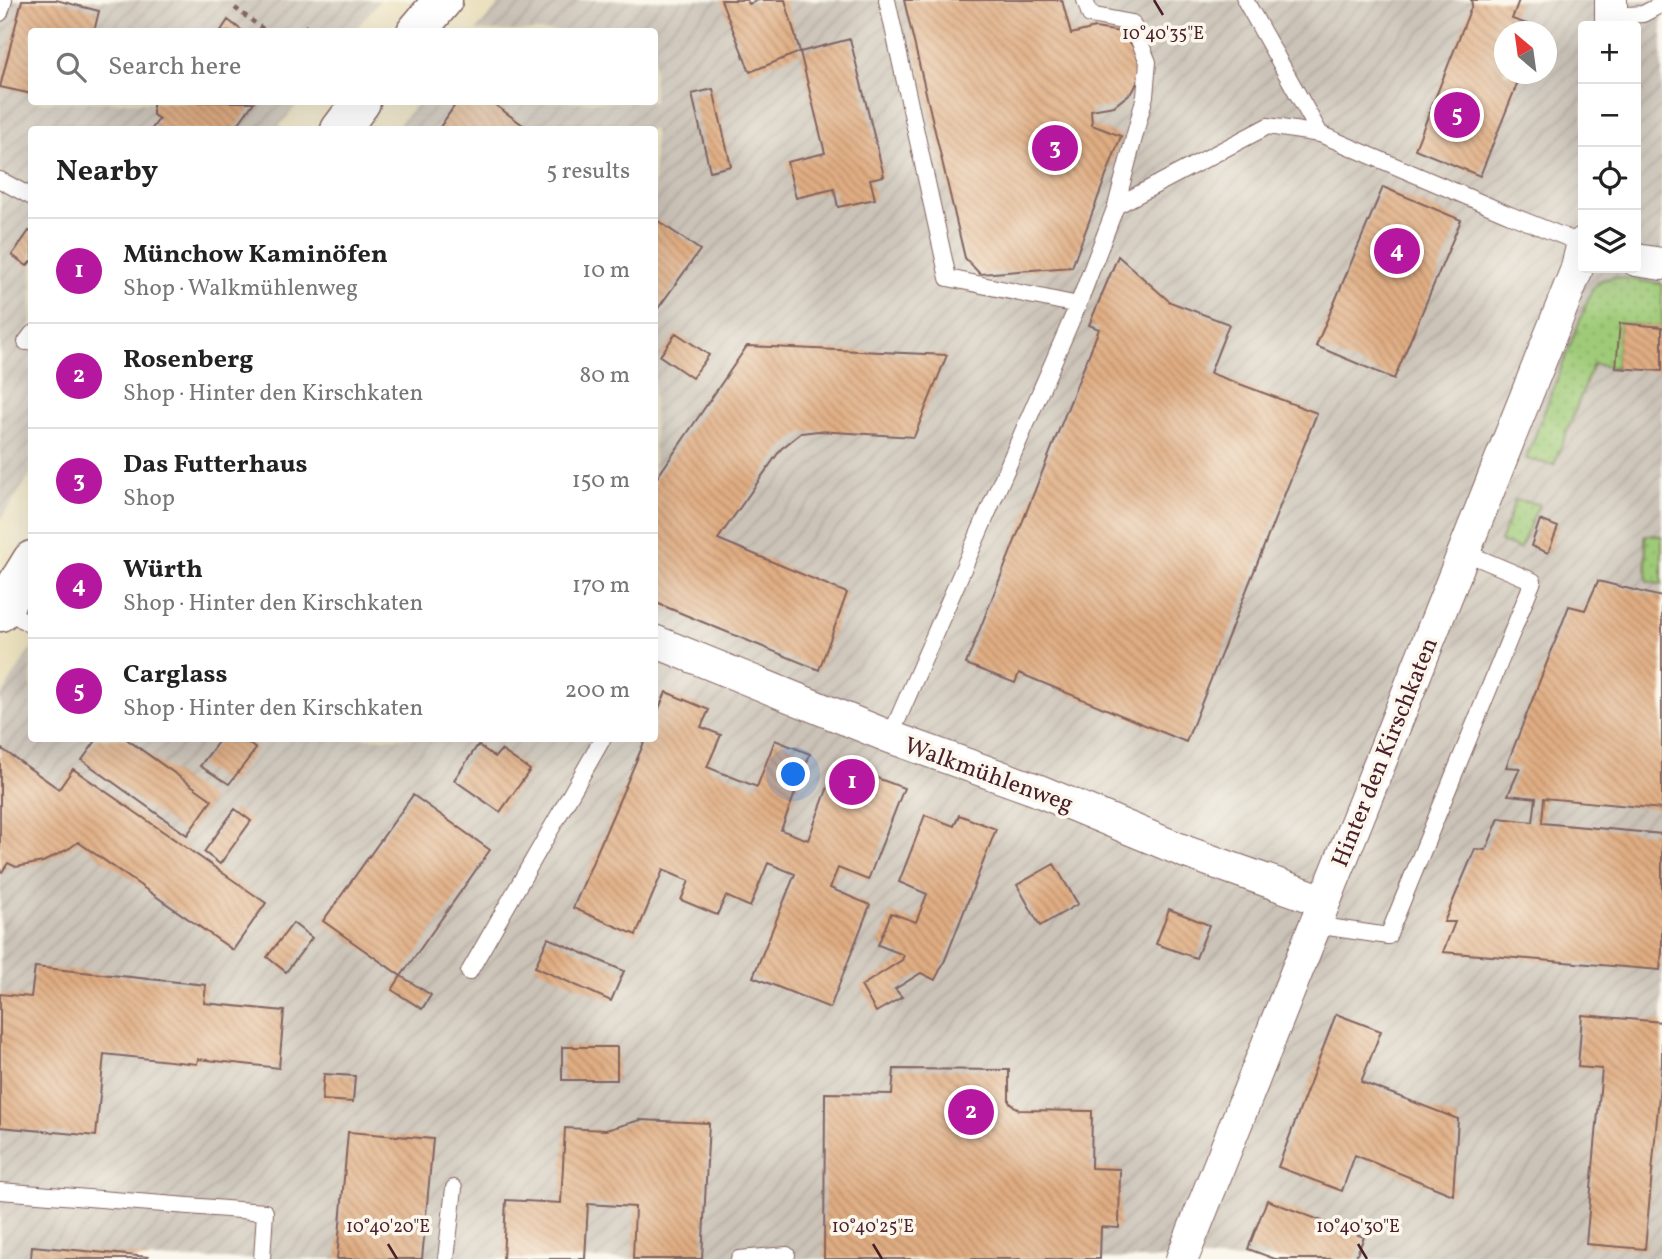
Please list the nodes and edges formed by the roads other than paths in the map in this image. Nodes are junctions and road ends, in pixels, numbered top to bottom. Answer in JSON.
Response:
{"nodes":[{"id":1,"x":5,"y":0,"type":"edge"},
{"id":2,"x":443,"y":0,"type":"edge"},
{"id":3,"x":887,"y":0,"type":"edge"},
{"id":4,"x":1085,"y":0,"type":"edge"},
{"id":5,"x":1245,"y":0,"type":"edge"},
{"id":6,"x":1662,"y":4,"type":"edge"},
{"id":7,"x":0,"y":13,"type":"edge"},
{"id":8,"x":1612,"y":14,"type":"edge"},
{"id":9,"x":419,"y":28,"type":"edge"},
{"id":10,"x":359,"y":105,"type":"edge"},
{"id":11,"x":343,"y":126,"type":"edge"},
{"id":12,"x":1320,"y":134,"type":"junction"},
{"id":13,"x":0,"y":180,"type":"edge"},
{"id":14,"x":28,"y":195,"type":"edge"},
{"id":15,"x":1116,"y":206,"type":"junction"},
{"id":16,"x":1578,"y":241,"type":"edge"},
{"id":17,"x":1641,"y":261,"type":"edge"},
{"id":18,"x":1578,"y":263,"type":"edge"},
{"id":19,"x":1662,"y":264,"type":"edge"},
{"id":20,"x":1078,"y":305,"type":"junction"},
{"id":21,"x":1464,"y":552,"type":"junction"},
{"id":22,"x":28,"y":569,"type":"edge"},
{"id":23,"x":7,"y":614,"type":"edge"},
{"id":24,"x":658,"y":643,"type":"edge"},
{"id":25,"x":890,"y":737,"type":"junction"},
{"id":26,"x":601,"y":742,"type":"edge"},
{"id":27,"x":1320,"y":913,"type":"junction"},
{"id":28,"x":469,"y":972,"type":"dead end"},
{"id":29,"x":454,"y":1188,"type":"dead end"},
{"id":30,"x":0,"y":1191,"type":"edge"},
{"id":31,"x":787,"y":1255,"type":"dead end"},
{"id":32,"x":262,"y":1259,"type":"edge"},
{"id":33,"x":446,"y":1259,"type":"edge"},
{"id":34,"x":739,"y":1259,"type":"edge"},
{"id":35,"x":1182,"y":1259,"type":"edge"}],
"edges":[{"from":1,"to":7,"type":"lane"},
{"from":2,"to":9,"type":"main road"},
{"from":3,"to":20,"type":"lane"},
{"from":4,"to":15,"type":"lane"},
{"from":5,"to":12,"type":"lane"},
{"from":6,"to":8,"type":"lane"},
{"from":10,"to":11,"type":"main road"},
{"from":12,"to":15,"type":"lane"},
{"from":12,"to":16,"type":"lane"},
{"from":13,"to":14,"type":"lane"},
{"from":15,"to":20,"type":"lane"},
{"from":17,"to":19,"type":"street"},
{"from":18,"to":21,"type":"street","name":"Hinter den Kirschkaten"},
{"from":20,"to":25,"type":"lane"},
{"from":21,"to":27,"type":"street","name":"Hinter den Kirschkaten"},
{"from":21,"to":27,"type":"lane"},
{"from":22,"to":23,"type":"main road"},
{"from":24,"to":25,"type":"street","name":"Walkmühlenweg"},
{"from":25,"to":27,"type":"street","name":"Walkmühlenweg"},
{"from":26,"to":28,"type":"lane"},
{"from":27,"to":35,"type":"street","name":"Hinter den Kirschkaten"},
{"from":29,"to":33,"type":"lane"},
{"from":30,"to":32,"type":"lane"},
{"from":31,"to":34,"type":"lane"}]}
